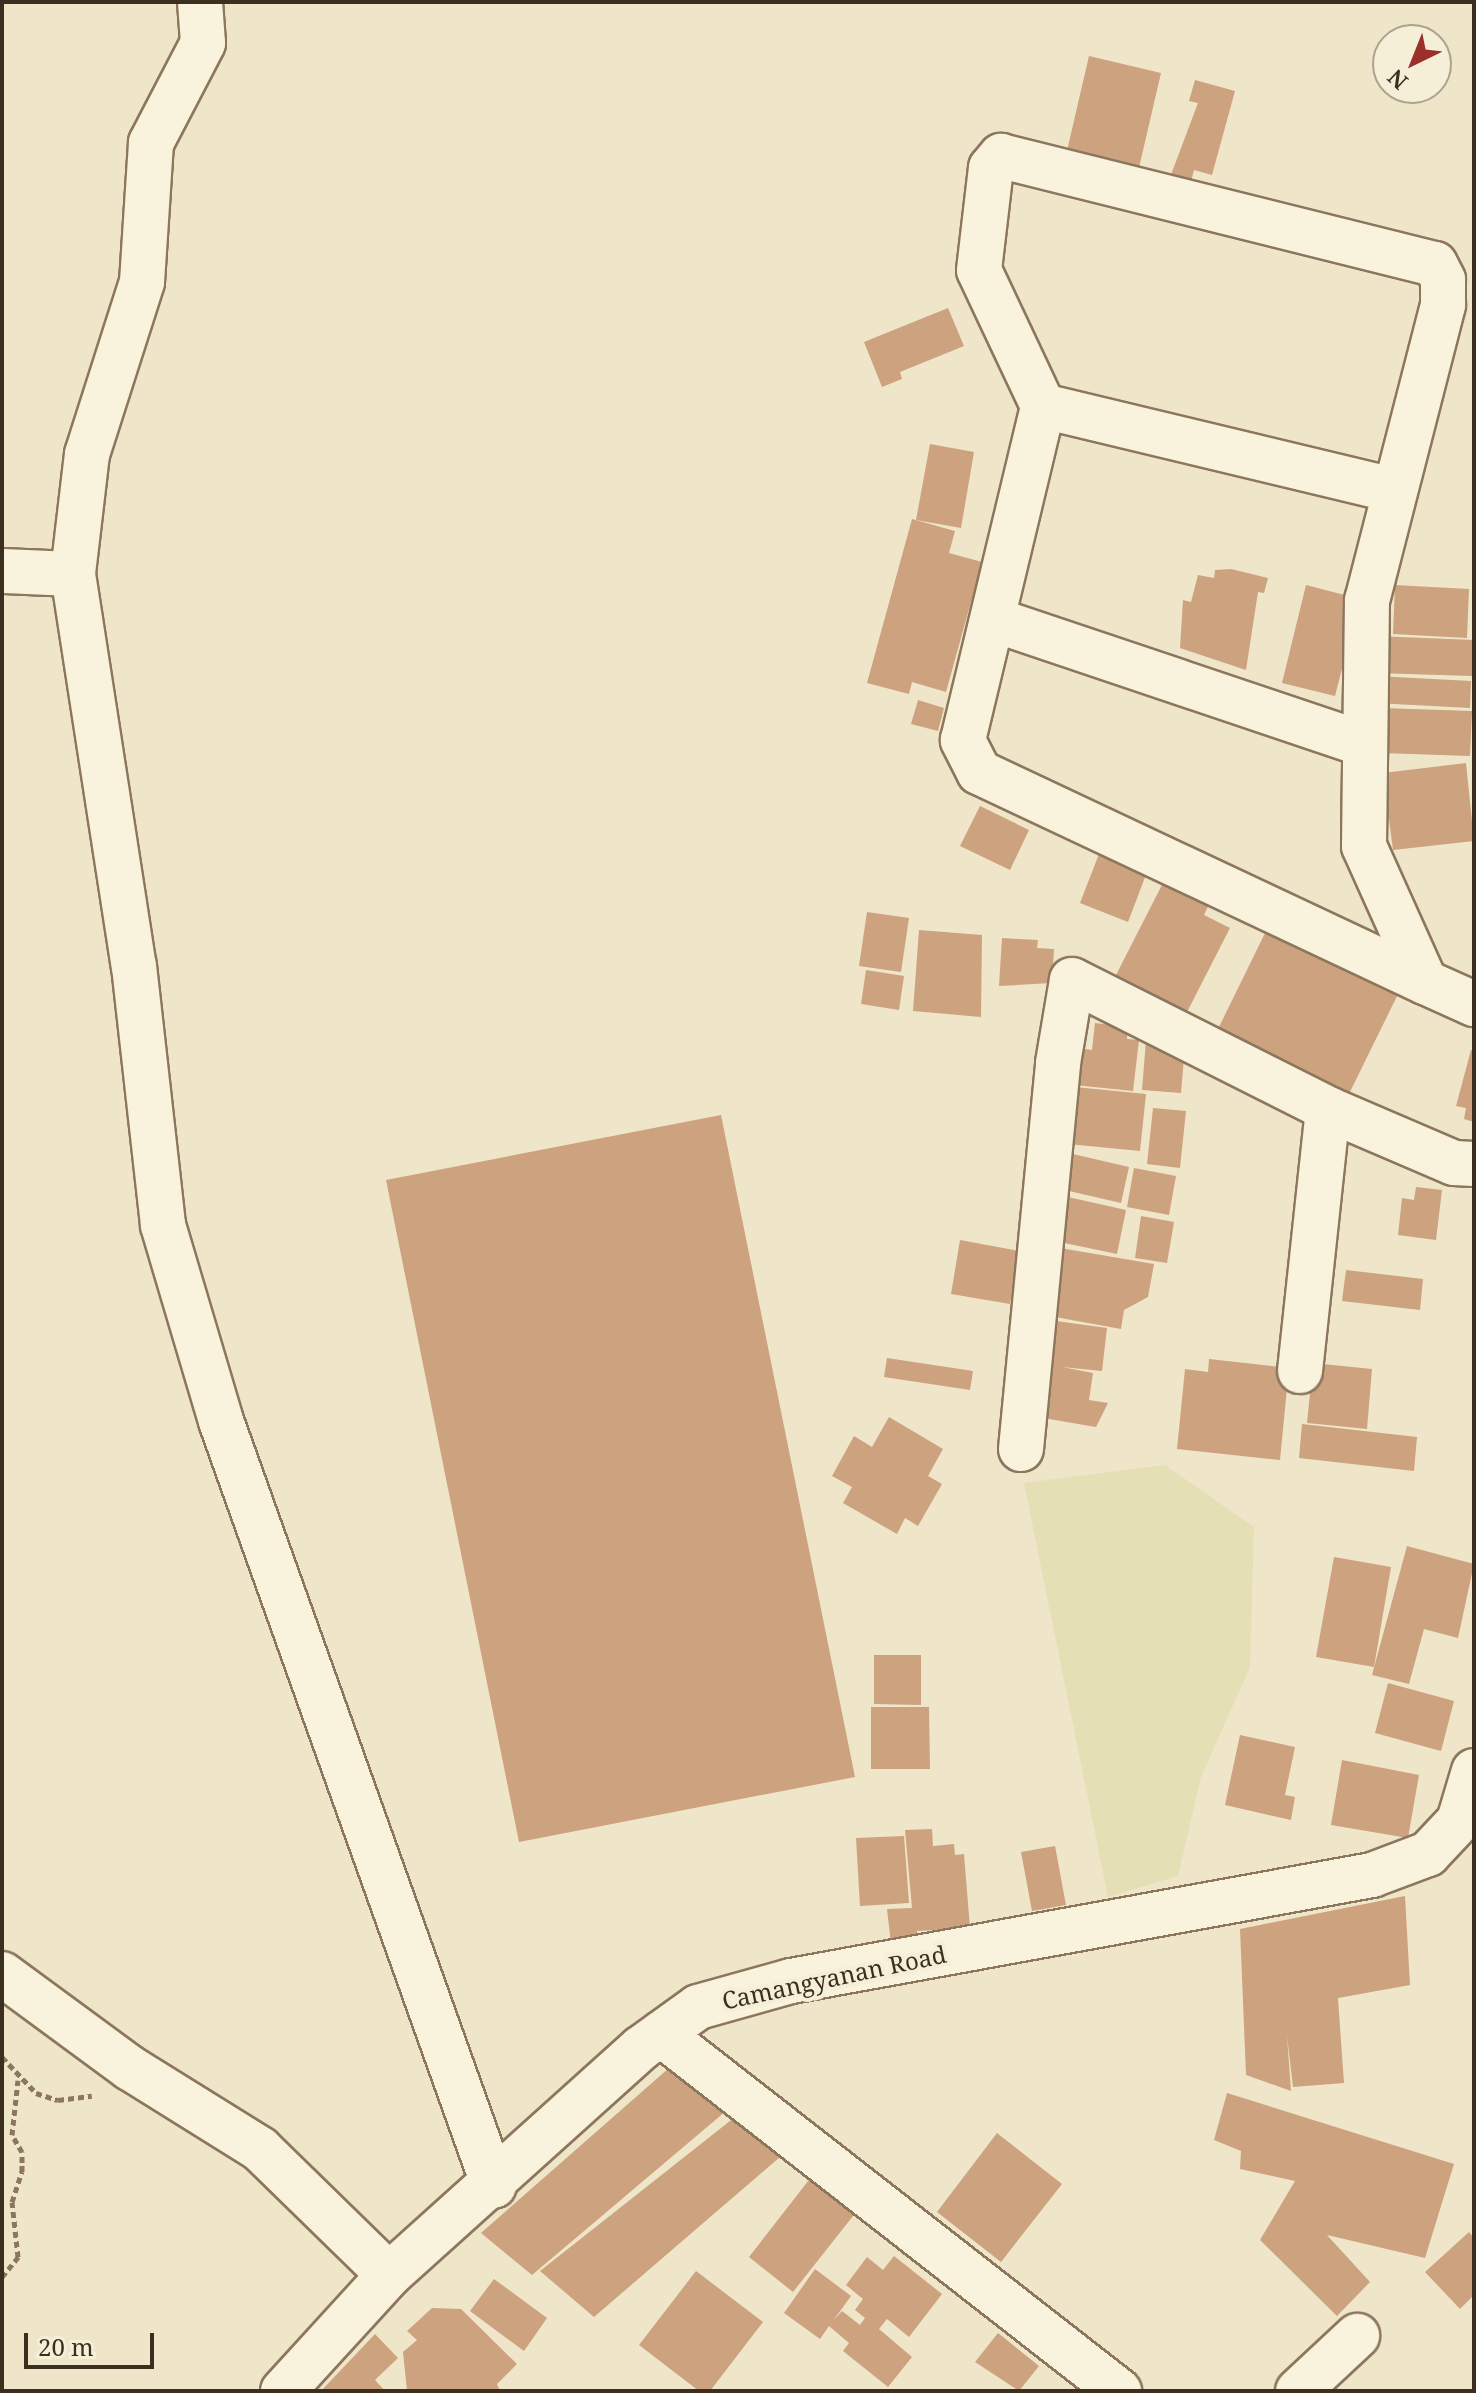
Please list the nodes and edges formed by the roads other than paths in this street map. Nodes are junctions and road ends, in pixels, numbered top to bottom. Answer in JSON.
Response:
{"nodes":[{"id":1,"x":200,"y":2,"type":"edge"},
{"id":2,"x":1043,"y":406,"type":"junction"},
{"id":3,"x":1392,"y":490,"type":"junction"},
{"id":4,"x":2,"y":571,"type":"edge"},
{"id":5,"x":73,"y":574,"type":"junction"},
{"id":6,"x":995,"y":620,"type":"junction"},
{"id":7,"x":1361,"y":743,"type":"junction"},
{"id":8,"x":1425,"y":982,"type":"junction"},
{"id":9,"x":1474,"y":1004,"type":"edge"},
{"id":10,"x":1328,"y":1109,"type":"junction"},
{"id":11,"x":1474,"y":1164,"type":"edge"},
{"id":12,"x":1300,"y":1371,"type":"dead end"},
{"id":13,"x":1021,"y":1449,"type":"dead end"},
{"id":14,"x":1474,"y":1771,"type":"edge"},
{"id":15,"x":2,"y":1974,"type":"edge"},
{"id":16,"x":661,"y":2034,"type":"junction"},
{"id":17,"x":494,"y":2186,"type":"junction"},
{"id":18,"x":389,"y":2275,"type":"junction"},
{"id":19,"x":1357,"y":2336,"type":"dead end"},
{"id":20,"x":283,"y":2391,"type":"edge"},
{"id":21,"x":1119,"y":2391,"type":"edge"},
{"id":22,"x":1298,"y":2391,"type":"edge"}],
"edges":[{"from":1,"to":5,"type":"street"},
{"from":2,"to":3,"type":"street"},
{"from":2,"to":3,"type":"street"},
{"from":2,"to":6,"type":"street"},
{"from":3,"to":7,"type":"street"},
{"from":4,"to":5,"type":"street"},
{"from":5,"to":17,"type":"street"},
{"from":6,"to":7,"type":"street"},
{"from":6,"to":8,"type":"street"},
{"from":7,"to":8,"type":"street"},
{"from":8,"to":9,"type":"street"},
{"from":10,"to":11,"type":"street"},
{"from":10,"to":12,"type":"street"},
{"from":10,"to":13,"type":"street"},
{"from":14,"to":16,"type":"street","name":"Camangyanan Road"},
{"from":15,"to":18,"type":"street"},
{"from":16,"to":17,"type":"street","name":"Camangyanan Road"},
{"from":16,"to":21,"type":"street"},
{"from":17,"to":18,"type":"street","name":"Camangyanan Road"},
{"from":18,"to":20,"type":"street","name":"Camangyanan Road"},
{"from":19,"to":22,"type":"street"}]}
